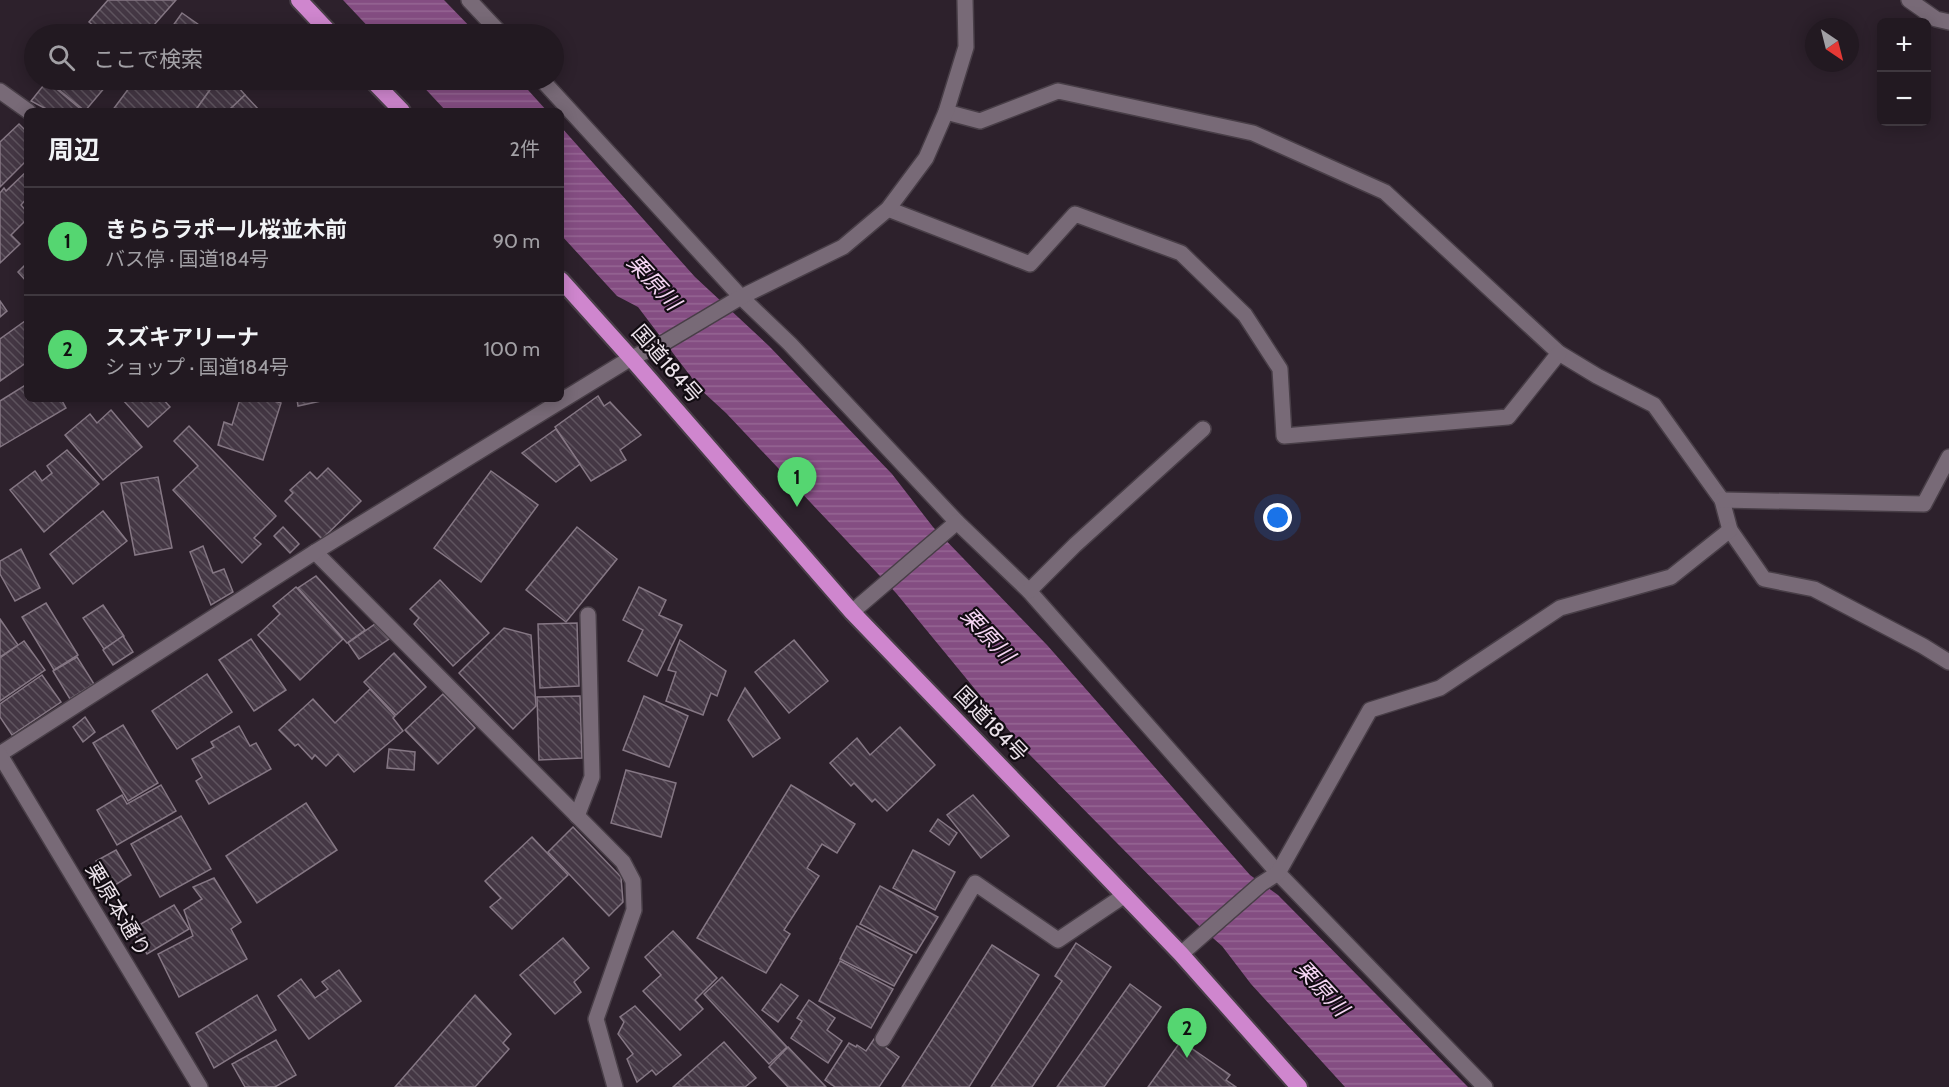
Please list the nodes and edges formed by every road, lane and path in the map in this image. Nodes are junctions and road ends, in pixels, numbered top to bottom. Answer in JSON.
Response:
{"nodes":[{"id":1,"x":299,"y":0,"type":"edge"},
{"id":2,"x":469,"y":0,"type":"edge"},
{"id":3,"x":965,"y":0,"type":"edge"},
{"id":4,"x":1909,"y":0,"type":"edge"},
{"id":5,"x":1949,"y":22,"type":"edge"},
{"id":6,"x":322,"y":24,"type":"edge"},
{"id":7,"x":492,"y":24,"type":"edge"},
{"id":8,"x":382,"y":90,"type":"edge"},
{"id":9,"x":551,"y":90,"type":"edge"},
{"id":10,"x":0,"y":91,"type":"edge"},
{"id":11,"x":24,"y":108,"type":"edge"},
{"id":12,"x":399,"y":108,"type":"edge"},
{"id":13,"x":946,"y":112,"type":"junction"},
{"id":14,"x":888,"y":209,"type":"junction"},
{"id":15,"x":564,"y":283,"type":"edge"},
{"id":16,"x":741,"y":297,"type":"junction"},
{"id":17,"x":1559,"y":354,"type":"junction"},
{"id":18,"x":631,"y":358,"type":"junction"},
{"id":19,"x":564,"y":399,"type":"edge"},
{"id":20,"x":559,"y":402,"type":"edge"},
{"id":21,"x":1203,"y":429,"type":"dead end"},
{"id":22,"x":1949,"y":457,"type":"edge"},
{"id":23,"x":1722,"y":500,"type":"junction"},
{"id":24,"x":957,"y":522,"type":"junction"},
{"id":25,"x":1730,"y":530,"type":"junction"},
{"id":26,"x":315,"y":552,"type":"junction"},
{"id":27,"x":1029,"y":591,"type":"junction"},
{"id":28,"x":852,"y":612,"type":"junction"},
{"id":29,"x":588,"y":615,"type":"dead end"},
{"id":30,"x":1949,"y":662,"type":"edge"},
{"id":31,"x":0,"y":755,"type":"edge"},
{"id":32,"x":577,"y":816,"type":"junction"},
{"id":33,"x":1278,"y":873,"type":"junction"},
{"id":34,"x":1125,"y":895,"type":"junction"},
{"id":35,"x":1181,"y":954,"type":"junction"},
{"id":36,"x":883,"y":1039,"type":"dead end"},
{"id":37,"x":200,"y":1087,"type":"edge"},
{"id":38,"x":615,"y":1087,"type":"edge"},
{"id":39,"x":1299,"y":1087,"type":"edge"},
{"id":40,"x":1485,"y":1087,"type":"edge"}],
"edges":[{"from":1,"to":6,"type":"highway"},
{"from":2,"to":7,"type":"street"},
{"from":3,"to":13,"type":"street"},
{"from":4,"to":5,"type":"street"},
{"from":8,"to":12,"type":"highway"},
{"from":9,"to":16,"type":"street"},
{"from":10,"to":11,"type":"street"},
{"from":13,"to":14,"type":"street"},
{"from":13,"to":17,"type":"street"},
{"from":14,"to":16,"type":"street"},
{"from":14,"to":17,"type":"street"},
{"from":15,"to":18,"type":"highway","name":"国道184号"},
{"from":16,"to":18,"type":"street"},
{"from":16,"to":24,"type":"street"},
{"from":17,"to":23,"type":"street"},
{"from":18,"to":19,"type":"street"},
{"from":18,"to":28,"type":"highway","name":"国道184号"},
{"from":20,"to":26,"type":"street"},
{"from":21,"to":27,"type":"street"},
{"from":22,"to":23,"type":"street"},
{"from":23,"to":25,"type":"street"},
{"from":24,"to":27,"type":"street"},
{"from":24,"to":28,"type":"street"},
{"from":25,"to":30,"type":"street"},
{"from":25,"to":33,"type":"street"},
{"from":26,"to":31,"type":"street"},
{"from":26,"to":32,"type":"street"},
{"from":27,"to":33,"type":"street"},
{"from":28,"to":34,"type":"highway","name":"国道184号"},
{"from":29,"to":32,"type":"street"},
{"from":31,"to":37,"type":"street","name":"栗原本通り"},
{"from":32,"to":38,"type":"street"},
{"from":33,"to":35,"type":"street"},
{"from":33,"to":40,"type":"street"},
{"from":34,"to":35,"type":"highway","name":"国道184号"},
{"from":34,"to":36,"type":"street"},
{"from":35,"to":39,"type":"highway","name":"国道184号"}]}
